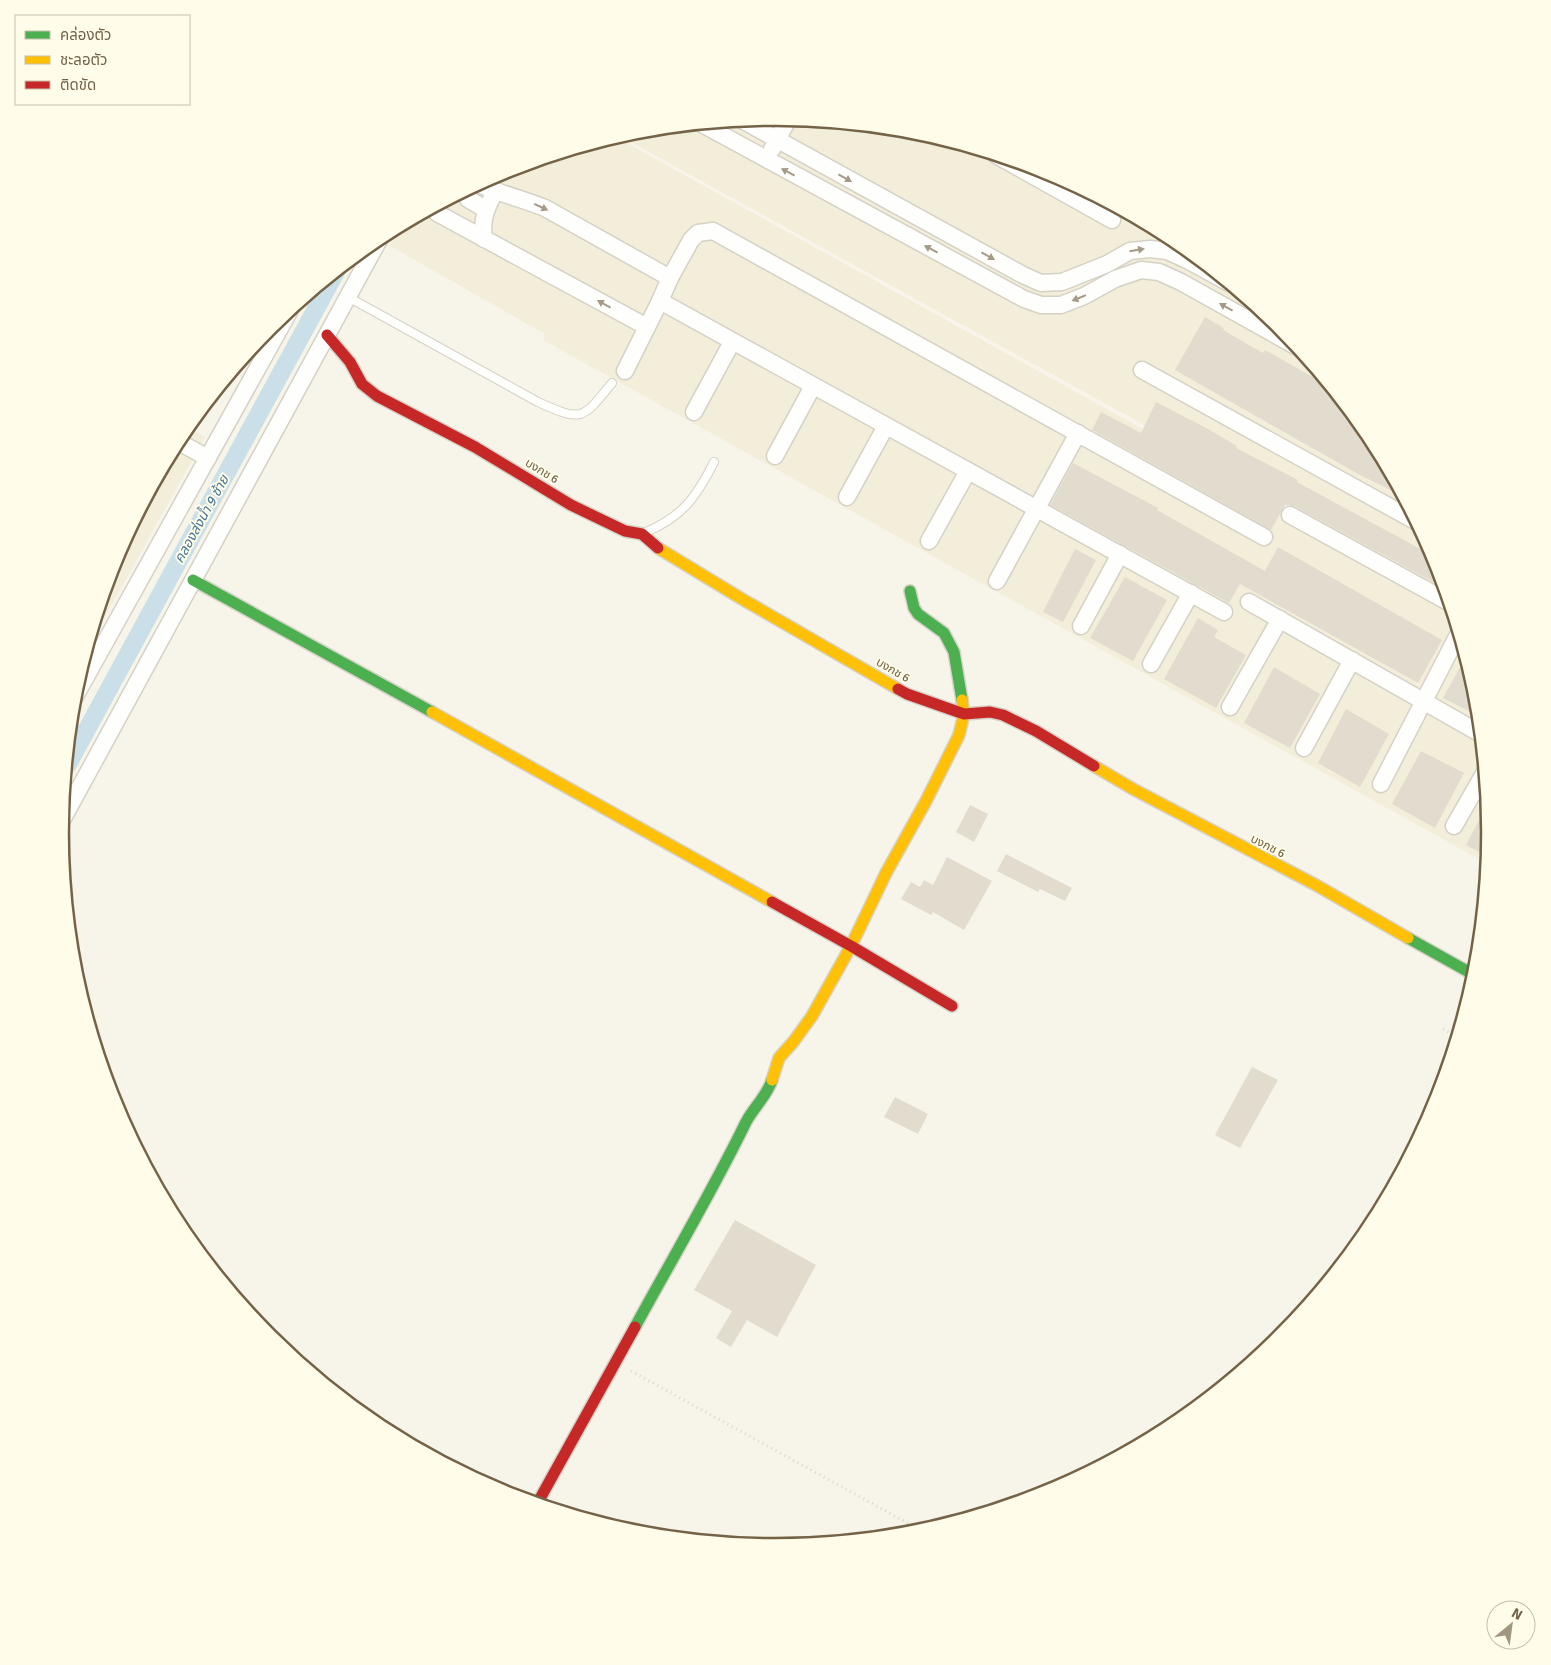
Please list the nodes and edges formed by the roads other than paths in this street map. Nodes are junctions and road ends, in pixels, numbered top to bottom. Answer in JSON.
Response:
{"nodes":[{"id":1,"x":759,"y":126,"type":"edge"},
{"id":2,"x":762,"y":126,"type":"edge"},
{"id":3,"x":785,"y":126,"type":"edge"},
{"id":4,"x":711,"y":129,"type":"edge"},
{"id":5,"x":777,"y":140,"type":"junction"},
{"id":6,"x":746,"y":149,"type":"junction"},
{"id":7,"x":766,"y":161,"type":"junction"},
{"id":8,"x":1028,"y":173,"type":"edge"},
{"id":9,"x":487,"y":188,"type":"edge"},
{"id":10,"x":495,"y":192,"type":"junction"},
{"id":11,"x":468,"y":199,"type":"dead end"},
{"id":12,"x":485,"y":209,"type":"junction"},
{"id":13,"x":437,"y":213,"type":"dead end"},
{"id":14,"x":1112,"y":220,"type":"dead end"},
{"id":15,"x":484,"y":239,"type":"junction"},
{"id":16,"x":372,"y":253,"type":"edge"},
{"id":17,"x":1107,"y":264,"type":"junction"},
{"id":18,"x":1196,"y":265,"type":"edge"},
{"id":19,"x":670,"y":278,"type":"junction"},
{"id":20,"x":1115,"y":279,"type":"junction"},
{"id":21,"x":348,"y":297,"type":"junction"},
{"id":22,"x":660,"y":301,"type":"junction"},
{"id":23,"x":647,"y":327,"type":"junction"},
{"id":24,"x":279,"y":331,"type":"edge"},
{"id":25,"x":327,"y":335,"type":"junction"},
{"id":26,"x":1278,"y":336,"type":"edge"},
{"id":27,"x":732,"y":342,"type":"junction"},
{"id":28,"x":1142,"y":370,"type":"dead end"},
{"id":29,"x":624,"y":371,"type":"dead end"},
{"id":30,"x":612,"y":383,"type":"dead end"},
{"id":31,"x":813,"y":386,"type":"junction"},
{"id":32,"x":694,"y":412,"type":"dead end"},
{"id":33,"x":886,"y":426,"type":"junction"},
{"id":34,"x":1078,"y":433,"type":"junction"},
{"id":35,"x":185,"y":445,"type":"edge"},
{"id":36,"x":775,"y":456,"type":"dead end"},
{"id":37,"x":208,"y":458,"type":"junction"},
{"id":38,"x":714,"y":462,"type":"dead end"},
{"id":39,"x":968,"y":471,"type":"junction"},
{"id":40,"x":847,"y":496,"type":"dead end"},
{"id":41,"x":1038,"y":509,"type":"junction"},
{"id":42,"x":1405,"y":512,"type":"edge"},
{"id":43,"x":1290,"y":515,"type":"dead end"},
{"id":44,"x":642,"y":534,"type":"junction"},
{"id":45,"x":1264,"y":536,"type":"dead end"},
{"id":46,"x":929,"y":541,"type":"dead end"},
{"id":47,"x":1120,"y":554,"type":"junction"},
{"id":48,"x":192,"y":580,"type":"junction"},
{"id":49,"x":997,"y":581,"type":"dead end"},
{"id":50,"x":910,"y":590,"type":"dead end"},
{"id":51,"x":1191,"y":593,"type":"junction"},
{"id":52,"x":1443,"y":599,"type":"edge"},
{"id":53,"x":1249,"y":602,"type":"dead end"},
{"id":54,"x":1224,"y":612,"type":"dead end"},
{"id":55,"x":1280,"y":619,"type":"junction"},
{"id":56,"x":1081,"y":626,"type":"dead end"},
{"id":57,"x":1455,"y":640,"type":"edge"},
{"id":58,"x":95,"y":644,"type":"edge"},
{"id":59,"x":1352,"y":660,"type":"junction"},
{"id":60,"x":1151,"y":664,"type":"dead end"},
{"id":61,"x":1424,"y":701,"type":"junction"},
{"id":62,"x":1230,"y":708,"type":"dead end"},
{"id":63,"x":964,"y":714,"type":"junction"},
{"id":64,"x":1474,"y":730,"type":"edge"},
{"id":65,"x":1304,"y":748,"type":"dead end"},
{"id":66,"x":1480,"y":780,"type":"edge"},
{"id":67,"x":1381,"y":784,"type":"dead end"},
{"id":68,"x":70,"y":806,"type":"edge"},
{"id":69,"x":1454,"y":826,"type":"dead end"},
{"id":70,"x":851,"y":946,"type":"junction"},
{"id":71,"x":1469,"y":972,"type":"edge"},
{"id":72,"x":952,"y":1006,"type":"dead end"},
{"id":73,"x":540,"y":1499,"type":"edge"}],
"edges":[{"from":1,"to":6,"type":"street"},
{"from":2,"to":5,"type":"street"},
{"from":3,"to":5,"type":"street"},
{"from":4,"to":6,"type":"street"},
{"from":5,"to":7,"type":"street"},
{"from":5,"to":17,"type":"street","one_way":true},
{"from":6,"to":7,"type":"street"},
{"from":20,"to":7,"type":"street","one_way":true},
{"from":8,"to":14,"type":"street"},
{"from":9,"to":10,"type":"street"},
{"from":10,"to":12,"type":"street"},
{"from":10,"to":19,"type":"street","one_way":true},
{"from":11,"to":12,"type":"street"},
{"from":12,"to":15,"type":"street"},
{"from":13,"to":15,"type":"street"},
{"from":23,"to":15,"type":"street","one_way":true},
{"from":16,"to":21,"type":"street"},
{"from":17,"to":18,"type":"street","one_way":true},
{"from":17,"to":20,"type":"street"},
{"from":19,"to":22,"type":"street"},
{"from":19,"to":34,"type":"street"},
{"from":26,"to":20,"type":"street","one_way":true},
{"from":21,"to":25,"type":"street"},
{"from":21,"to":30,"type":"lane"},
{"from":22,"to":23,"type":"street"},
{"from":22,"to":27,"type":"street"},
{"from":23,"to":29,"type":"street"},
{"from":24,"to":37,"type":"street"},
{"from":25,"to":44,"type":"street","name":"บงกช 6"},
{"from":25,"to":48,"type":"street"},
{"from":27,"to":31,"type":"street"},
{"from":27,"to":32,"type":"street"},
{"from":28,"to":42,"type":"street"},
{"from":31,"to":33,"type":"street"},
{"from":31,"to":36,"type":"street"},
{"from":33,"to":39,"type":"street"},
{"from":33,"to":40,"type":"street"},
{"from":34,"to":41,"type":"street"},
{"from":34,"to":45,"type":"street"},
{"from":35,"to":37,"type":"street"},
{"from":37,"to":58,"type":"street"},
{"from":38,"to":44,"type":"lane"},
{"from":39,"to":41,"type":"street"},
{"from":39,"to":46,"type":"street"},
{"from":41,"to":47,"type":"street"},
{"from":41,"to":49,"type":"street"},
{"from":43,"to":52,"type":"street"},
{"from":44,"to":63,"type":"street","name":"บงกช 6"},
{"from":47,"to":51,"type":"street"},
{"from":47,"to":56,"type":"street"},
{"from":48,"to":68,"type":"street"},
{"from":48,"to":70,"type":"street"},
{"from":50,"to":63,"type":"street"},
{"from":51,"to":54,"type":"street"},
{"from":51,"to":60,"type":"street"},
{"from":53,"to":55,"type":"street"},
{"from":55,"to":59,"type":"street"},
{"from":55,"to":62,"type":"street"},
{"from":57,"to":61,"type":"street"},
{"from":59,"to":61,"type":"street"},
{"from":59,"to":65,"type":"street"},
{"from":61,"to":64,"type":"street"},
{"from":61,"to":67,"type":"street"},
{"from":63,"to":70,"type":"street"},
{"from":63,"to":71,"type":"street","name":"บงกช 6"},
{"from":66,"to":69,"type":"street"},
{"from":70,"to":72,"type":"street"},
{"from":70,"to":73,"type":"street"}]}
